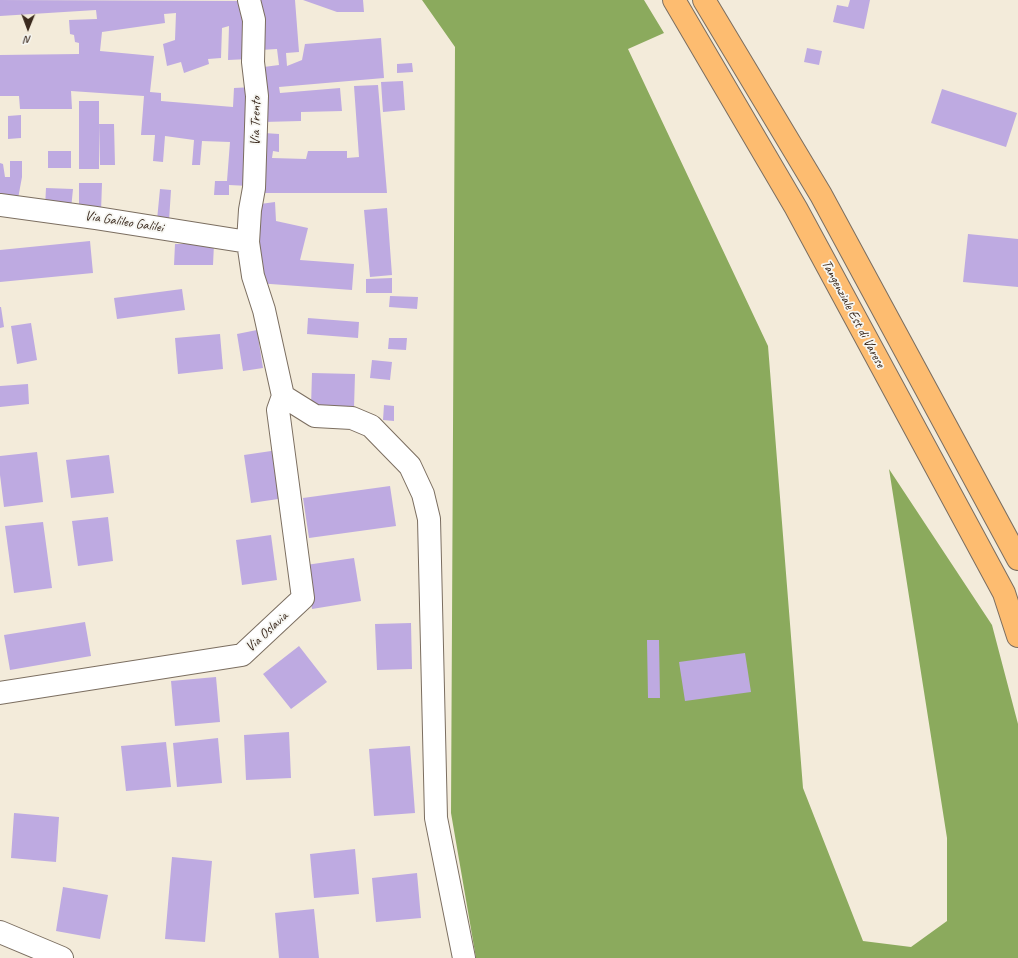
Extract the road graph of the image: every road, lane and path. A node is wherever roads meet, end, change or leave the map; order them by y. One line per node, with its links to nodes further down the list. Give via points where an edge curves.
1 (249, 0): 5 (street, Via Trento, via 254,20 253,62 257,96 254,188)
2 (674, 0): 8 (highway, Tangenziale Est di Varese, via 811,236 1004,593)
3 (704, 0): 7 (highway, Tangenziale Est di Varese, via 821,196)
4 (0, 205): 5 (street, Via Galileo Galilei)
5 (248, 242): 6 (street, Via Trento, via 253,276 264,310)
6 (283, 396): 9 (street, Via Oslavia, via 278,410 303,598 242,655); 12 (street, via 316,416 352,418 371,426 410,466 423,494 429,519 436,818)
7 (1018, 558)
8 (1018, 636)
9 (0, 693)
10 (0, 932): 11 (street)
11 (62, 958)
12 (464, 958)

